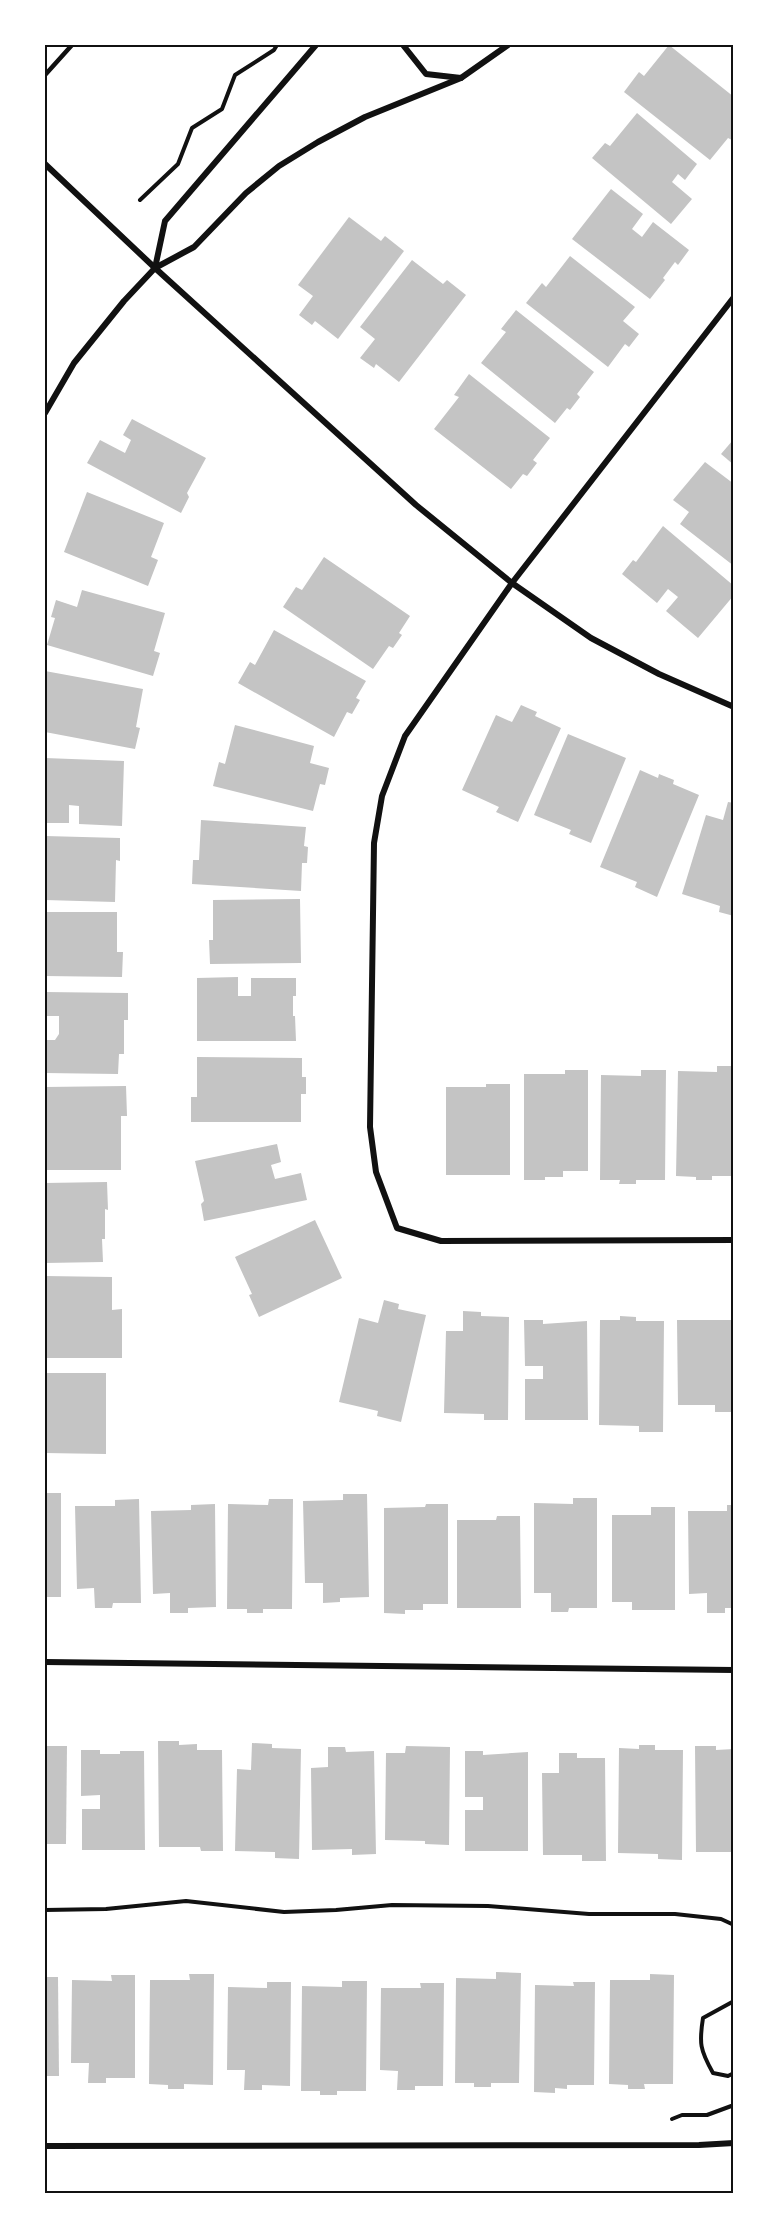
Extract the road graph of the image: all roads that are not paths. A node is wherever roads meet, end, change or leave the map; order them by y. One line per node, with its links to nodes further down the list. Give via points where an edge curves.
1 (72, 45): 5 (lane)
2 (316, 45): 8 (street, via 165,221)
3 (403, 45): 6 (street, via 426,74)
4 (508, 45): 6 (street)
5 (45, 75)
6 (461, 78): 8 (street, via 366,117 279,166 194,247)
7 (45, 164): 8 (street)
8 (154, 268): 10 (street, via 74,363); 11 (street, via 416,505)
9 (734, 297): 11 (street)
10 (45, 414)
11 (512, 583): 12 (street, via 591,638); 13 (street, via 405,736 382,796 374,843 370,1127 376,1172 397,1228 441,1241)
12 (734, 707)
13 (734, 1240)
14 (45, 1662): 15 (street)
15 (734, 1670)
16 (734, 2143): 17 (street)
17 (45, 2146)

